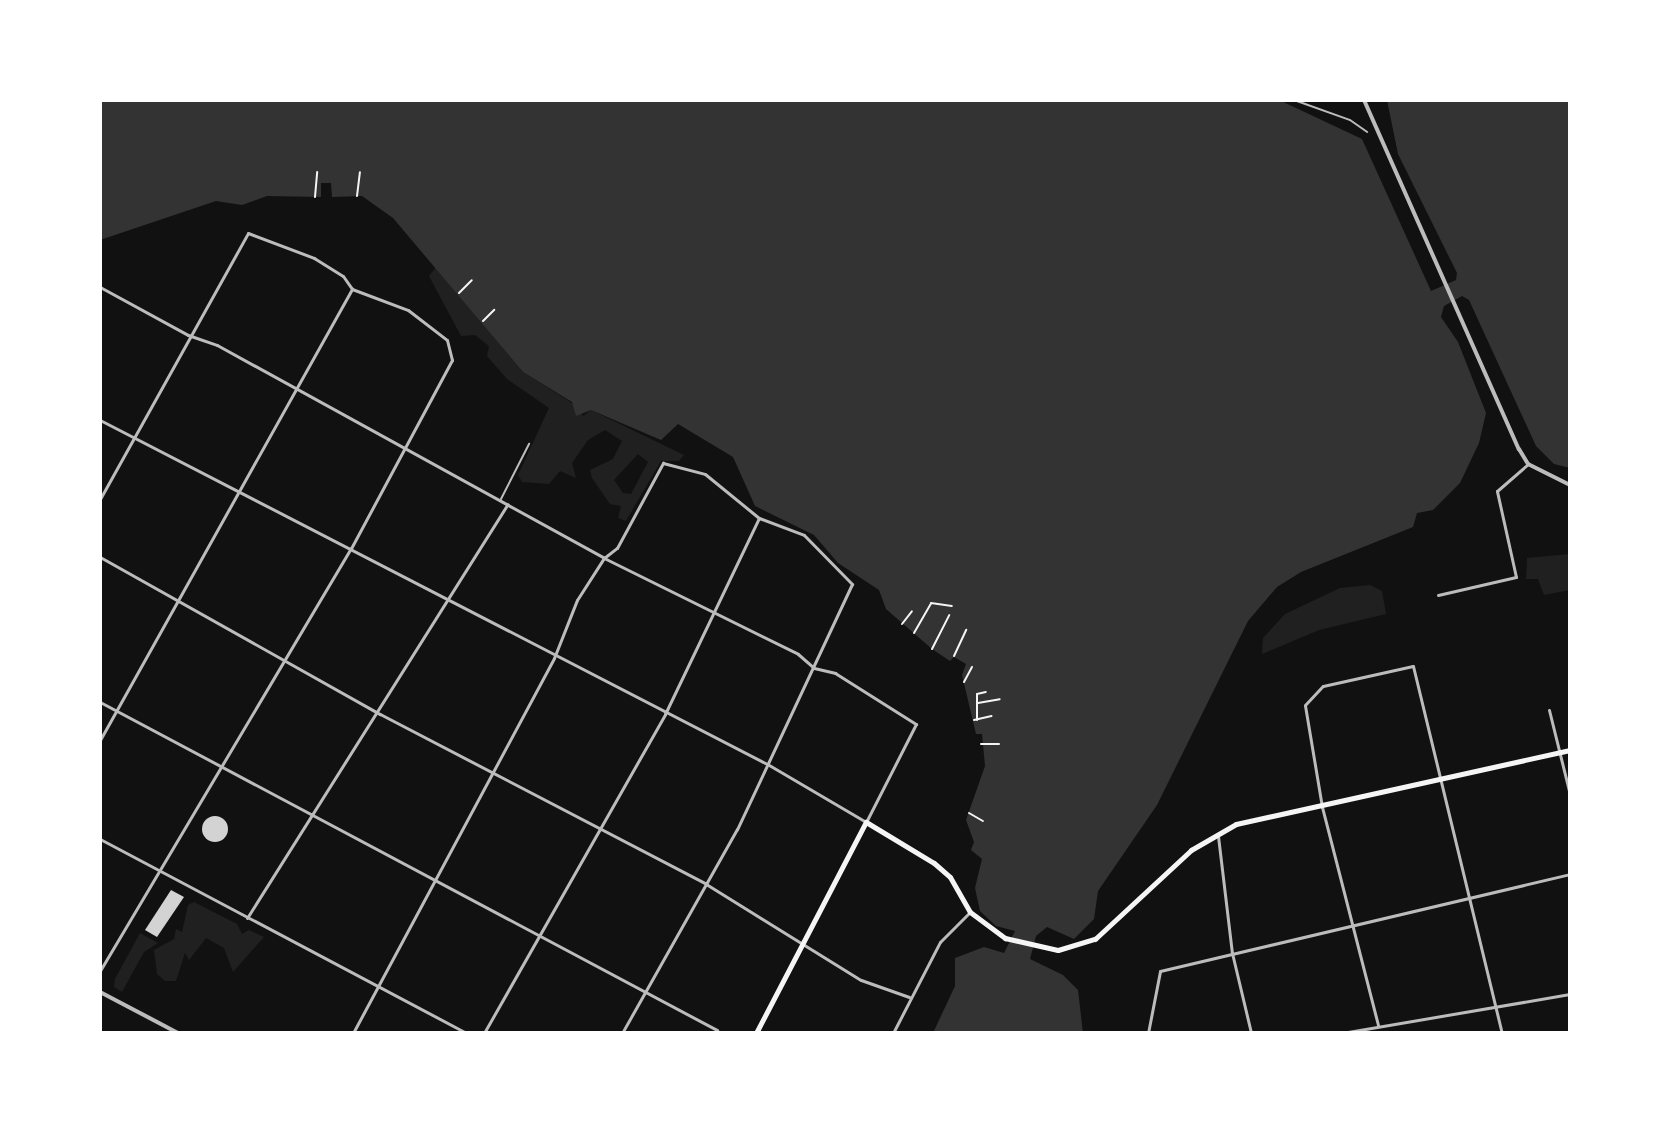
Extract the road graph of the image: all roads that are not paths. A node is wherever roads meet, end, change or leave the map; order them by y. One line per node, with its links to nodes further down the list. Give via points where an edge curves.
1 (1294, 100): 3 (street, via 1350,120)
2 (1365, 102): 12 (street)
3 (1367, 132)
4 (100, 287): 6 (street)
5 (352, 289): 6 (street, via 343,276 314,258 248,233); 7 (street); 11 (street, via 408,310 447,340 452,360)
6 (188, 335): 7 (street); 9 (street)
7 (299, 390): 11 (street); 14 (street)
8 (100, 420): 9 (street)
9 (134, 437): 14 (street); 15 (street)
10 (529, 444): 16 (street)
11 (404, 447): 16 (street); 19 (street)
12 (1528, 464): 13 (street); 22 (street, via 1497,491 1516,577)
13 (1570, 485)
14 (239, 494): 19 (street); 23 (street)
15 (100, 499)
16 (501, 499): 17 (street)
17 (508, 504): 21 (street); 24 (street)
18 (759, 518): 21 (street, via 705,474 663,463 617,548); 25 (street); 28 (street, via 804,535 852,584)
19 (351, 548): 24 (street); 27 (street)
20 (100, 557): 23 (street)
21 (604, 558): 25 (street); 26 (street, via 577,600)
22 (1438, 595)
23 (180, 600): 27 (street); 31 (street)
24 (451, 602): 26 (street); 32 (street)
25 (712, 610): 28 (street, via 798,654); 33 (street)
26 (554, 658): 33 (street); 39 (street)
27 (287, 661): 32 (street); 38 (street)
28 (814, 668): 37 (street); 44 (street, via 835,673 916,724)
29 (100, 702): 31 (street)
30 (1549, 710): 36 (street)
31 (117, 712): 34 (street); 38 (street)
32 (380, 714): 39 (street); 43 (street)
33 (665, 714): 37 (street); 45 (street)
34 (100, 740)
35 (1570, 750): 36 (main road)
36 (1560, 753): 40 (main road); 41 (street)
37 (767, 764): 44 (street); 51 (street)
38 (219, 766): 43 (street); 48 (street)
39 (494, 774): 45 (street); 50 (street)
40 (1442, 780): 42 (main road); 42 (street, via 1413,666 1323,686 1305,705); 52 (street)
41 (1570, 795)
42 (1322, 807): 46 (main road); 55 (street)
43 (315, 818): 50 (street); 54 (street)
44 (866, 822): 53 (main road, via 908,844 950,877); 57 (main road)
45 (602, 827): 51 (street); 56 (street)
46 (1218, 832): 53 (main road, via 1095,939 1069,948 1039,949 1005,938); 58 (street)
47 (100, 839): 48 (street)
48 (158, 870): 54 (street); 59 (street)
49 (1570, 874): 52 (street)
50 (434, 881): 56 (street); 60 (street)
51 (706, 884): 57 (street); 61 (street)
52 (1469, 899): 55 (street); 65 (street)
53 (970, 912): 64 (street, via 940,942)
54 (247, 918): 60 (street)
55 (1354, 925): 58 (street); 66 (street)
56 (539, 936): 61 (street); 71 (street)
57 (802, 942): 64 (street, via 861,980); 73 (main road)
58 (1232, 953): 75 (street, via 1160,971); 76 (street)
59 (100, 971)
60 (379, 983): 69 (street); 70 (street)
61 (645, 989): 67 (street); 72 (street)
62 (100, 992): 68 (street)
63 (1570, 994): 65 (street)
64 (909, 997): 74 (street)
65 (1496, 1008): 66 (street); 78 (street)
66 (1378, 1025): 77 (street)
67 (717, 1030)
68 (178, 1033)
69 (353, 1033)
70 (466, 1033)
71 (484, 1033)
72 (622, 1033)
73 (756, 1033)
74 (893, 1033)
75 (1148, 1033)
76 (1251, 1033)
77 (1342, 1033)
78 (1502, 1033)

